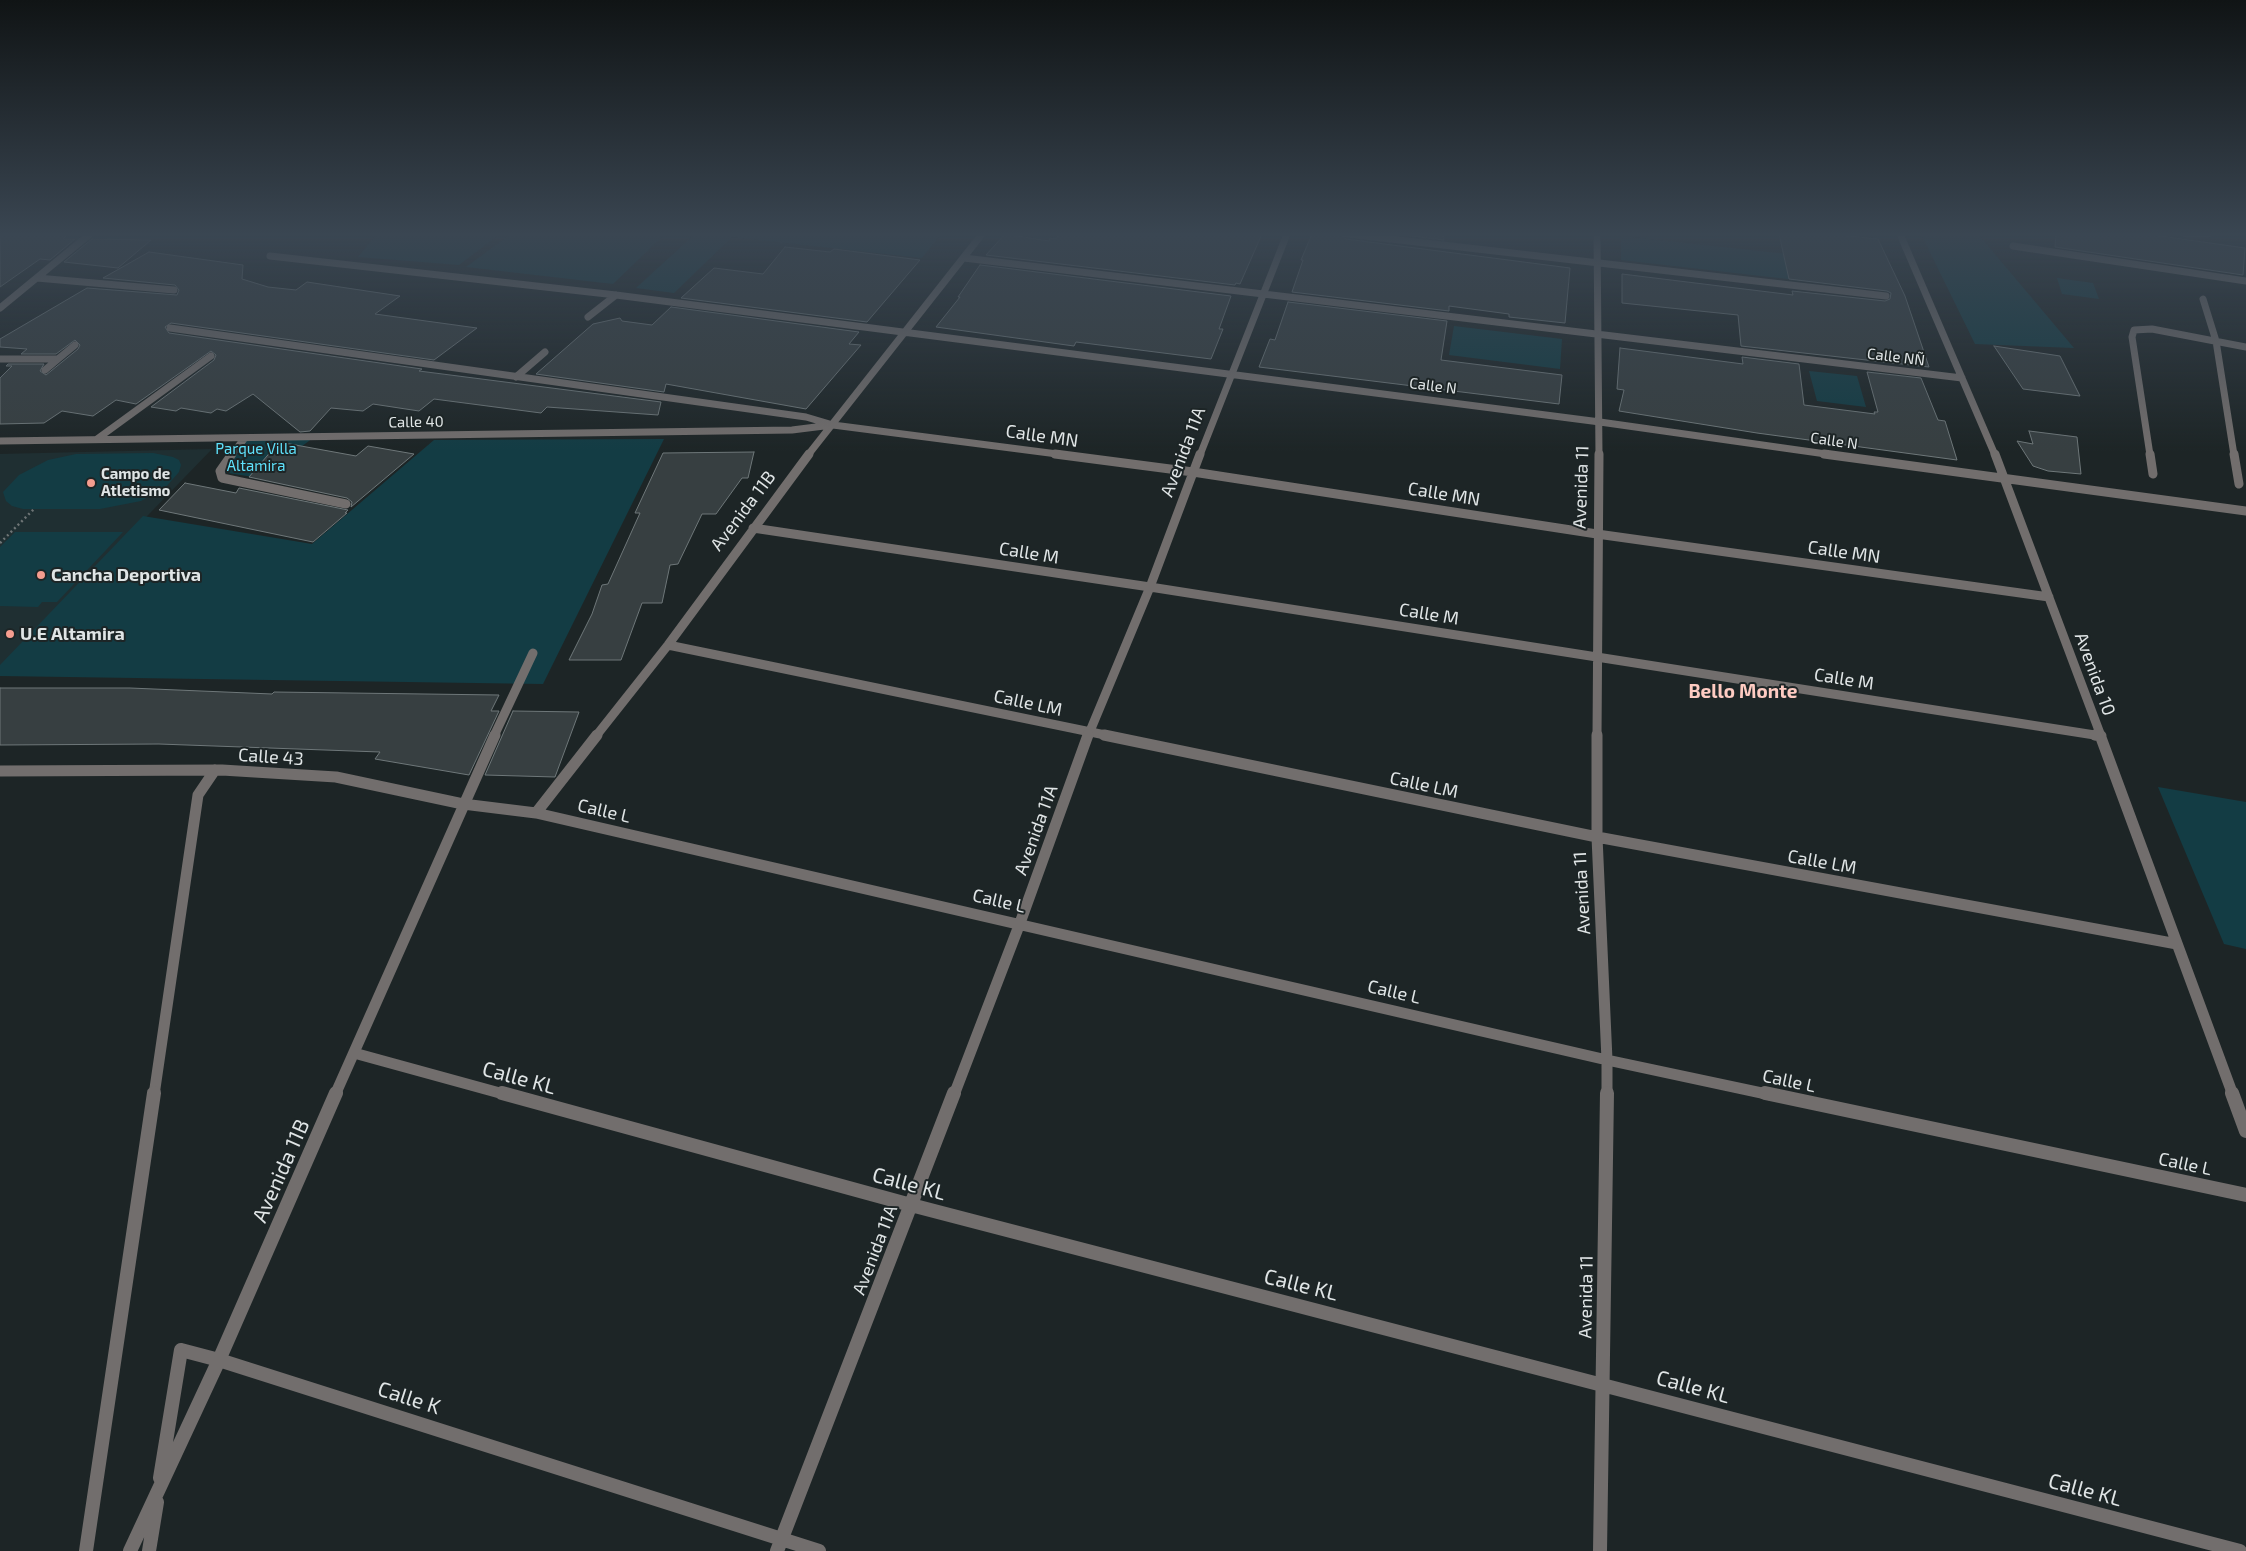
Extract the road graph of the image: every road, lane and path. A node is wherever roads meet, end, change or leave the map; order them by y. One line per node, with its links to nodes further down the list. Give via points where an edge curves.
1 (602, 306): 9 (street)
2 (702, 306): 11 (street, Calle N)
3 (925, 306): 11 (street, Avenida 11B)
4 (1259, 306): 21 (street, Avenida 11A)
5 (1367, 306): 12 (street, Calle NÑ)
6 (1597, 306): 12 (street, Avenida 11)
7 (1931, 306): 23 (street, Avenida 10)
8 (2205, 306): 13 (street)
9 (588, 317)
10 (170, 328): 22 (street)
11 (904, 333): 21 (street, Calle N); 25 (street, Avenida 11B)
12 (1597, 334): 23 (street, Calle NÑ); 24 (street, Avenida 11)
13 (2216, 341): 15 (street); 30 (street, via 2152,329 2134,330 2132,336); 32 (street)
14 (75, 345): 19 (street)
15 (2246, 347)
16 (545, 352): 22 (street)
17 (211, 356): 27 (street)
18 (0, 359): 19 (street)
19 (58, 359): 20 (street)
20 (45, 370)
21 (1233, 375): 24 (street, Calle N); 29 (street, Avenida 11A)
22 (516, 378): 25 (street, via 806,417)
23 (1962, 378): 31 (street, Avenida 10)
24 (1600, 422): 31 (street, Calle N); 37 (street, Avenida 11)
25 (833, 425): 26 (street, Calle 40, via 792,430); 29 (street, Calle MN); 36 (street, Avenida 11B)
26 (244, 438): 27 (street, Calle 40); 33 (street, via 220,471 222,478)
27 (97, 439): 28 (street, Calle 40)
28 (0, 441)
29 (1193, 472): 37 (street, Calle MN); 39 (street, Avenida 11A)
30 (2153, 474)
31 (2006, 480): 35 (street, Calle N); 40 (street, Avenida 10)
32 (2239, 484)
33 (346, 504)
34 (34, 509): 38 (path)
35 (2246, 510)
36 (753, 528): 39 (street, Calle M); 41 (street, Avenida 11B)
37 (1597, 534): 40 (street, Calle MN); 43 (street, Avenida 11)
38 (0, 543)
39 (1150, 587): 43 (street, Calle M); 44 (street, Avenida 11A)
40 (2049, 597): 45 (street, Avenida 10)
41 (668, 645): 44 (street, Calle LM); 49 (street, Avenida 11B)
42 (534, 653): 48 (street, Avenida 11B)
43 (1597, 657): 45 (street, Calle M); 50 (street, Avenida 11)
44 (1089, 733): 50 (street, Calle LM); 51 (street, Avenida 11A)
45 (2101, 736): 52 (street, Avenida 10)
46 (215, 770): 47 (street, Calle 43); 48 (street, Calle 43, via 336,778); 61 (street, via 198,795)
47 (0, 771)
48 (463, 804): 49 (street, Calle 43); 53 (street, Avenida 11B)
49 (536, 813): 51 (street, Calle L)
50 (1597, 837): 52 (street, Calle LM); 54 (street, Avenida 11)
51 (1020, 923): 54 (street, Calle L); 57 (street, Avenida 11A)
52 (2177, 944): 55 (street, Avenida 10)
53 (354, 1053): 57 (street, Calle KL); 58 (street, Avenida 11B)
54 (1607, 1060): 56 (street, Calle L); 59 (street, Avenida 11)
55 (2246, 1131)
56 (2246, 1195)
57 (911, 1205): 59 (street, Calle KL); 60 (street, Avenida 11A)
58 (220, 1360): 60 (street, Calle K); 62 (street, Avenida 11B); 63 (street, Calle K, via 181,1350)
59 (1602, 1384): 65 (street, Avenida 11); 66 (street, Calle KL)
60 (779, 1545): 64 (street, Calle K)
61 (86, 1551)
62 (130, 1551)
63 (149, 1551)
64 (819, 1551)
65 (1600, 1551)
66 (2240, 1551)

